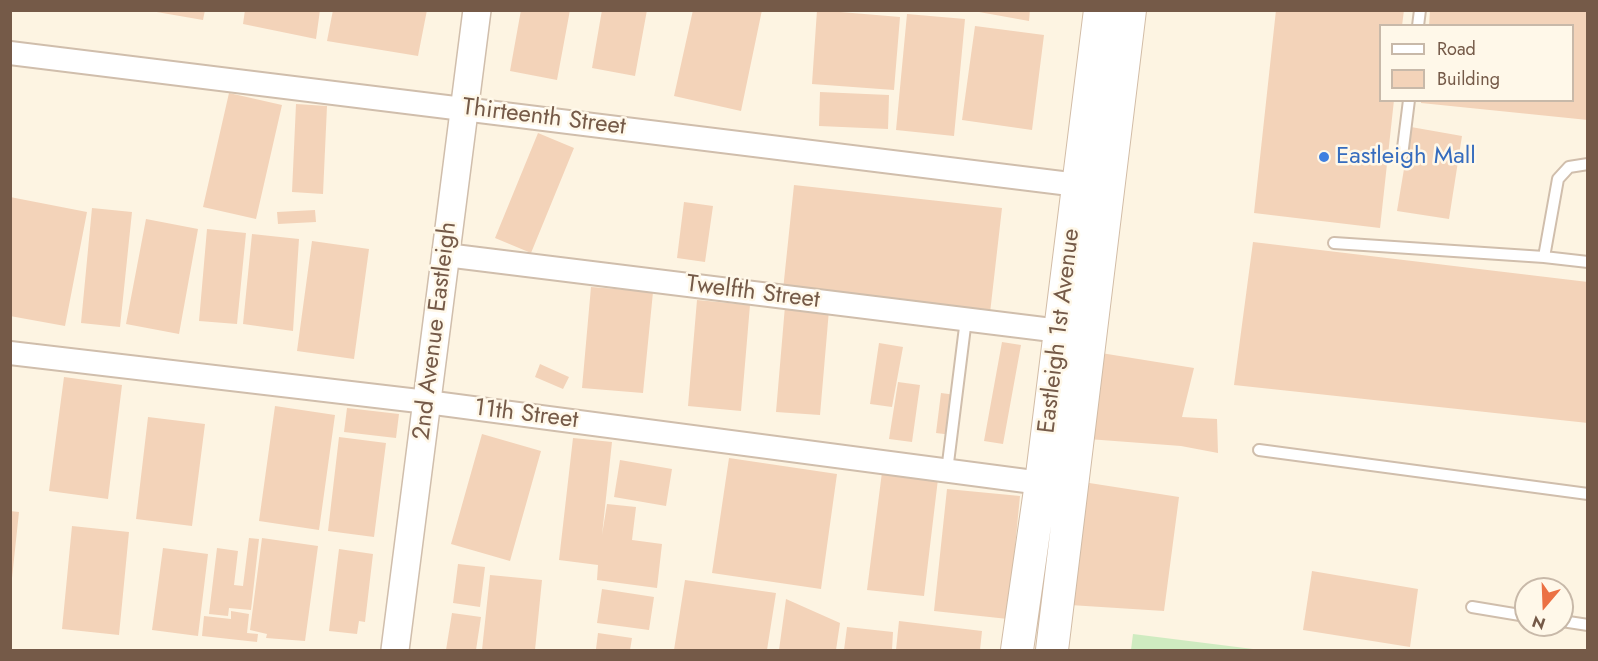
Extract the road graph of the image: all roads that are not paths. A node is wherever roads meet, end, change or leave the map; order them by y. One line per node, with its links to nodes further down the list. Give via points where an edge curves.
1 (477, 10): 6 (street, 2nd Avenue Eastleigh)
2 (1100, 10): 9 (main road, Eastleigh 1st Avenue)
3 (1130, 10): 26 (main road, Eastleigh 1st Avenue)
4 (10, 53): 6 (street, Thirteenth Street)
5 (1409, 102): 7 (lane)
6 (465, 108): 9 (street, Thirteenth Street); 11 (street, 2nd Avenue Eastleigh)
7 (1402, 156)
8 (1587, 164): 12 (lane, via 1569,167 1558,179)
9 (1078, 185): 15 (main road, Eastleigh 1st Avenue)
10 (1334, 243): 12 (lane)
11 (446, 255): 14 (street, Twelfth Street); 17 (street, 2nd Avenue Eastleigh)
12 (1544, 257): 13 (lane)
13 (1587, 262)
14 (966, 319): 15 (street, Twelfth Street); 19 (lane)
15 (1060, 331): 20 (main road, Eastleigh 1st Avenue)
16 (10, 353): 17 (street, 11th Street)
17 (427, 402): 19 (street, 11th Street); 24 (street, 2nd Avenue Eastleigh)
18 (1259, 450): 21 (lane)
19 (947, 471): 20 (street, 11th Street)
20 (1041, 483): 25 (main road, Eastleigh 1st Avenue)
21 (1587, 494)
22 (1472, 607): 23 (lane)
23 (1514, 614)
24 (395, 651)
25 (1017, 651)
26 (1052, 651)

